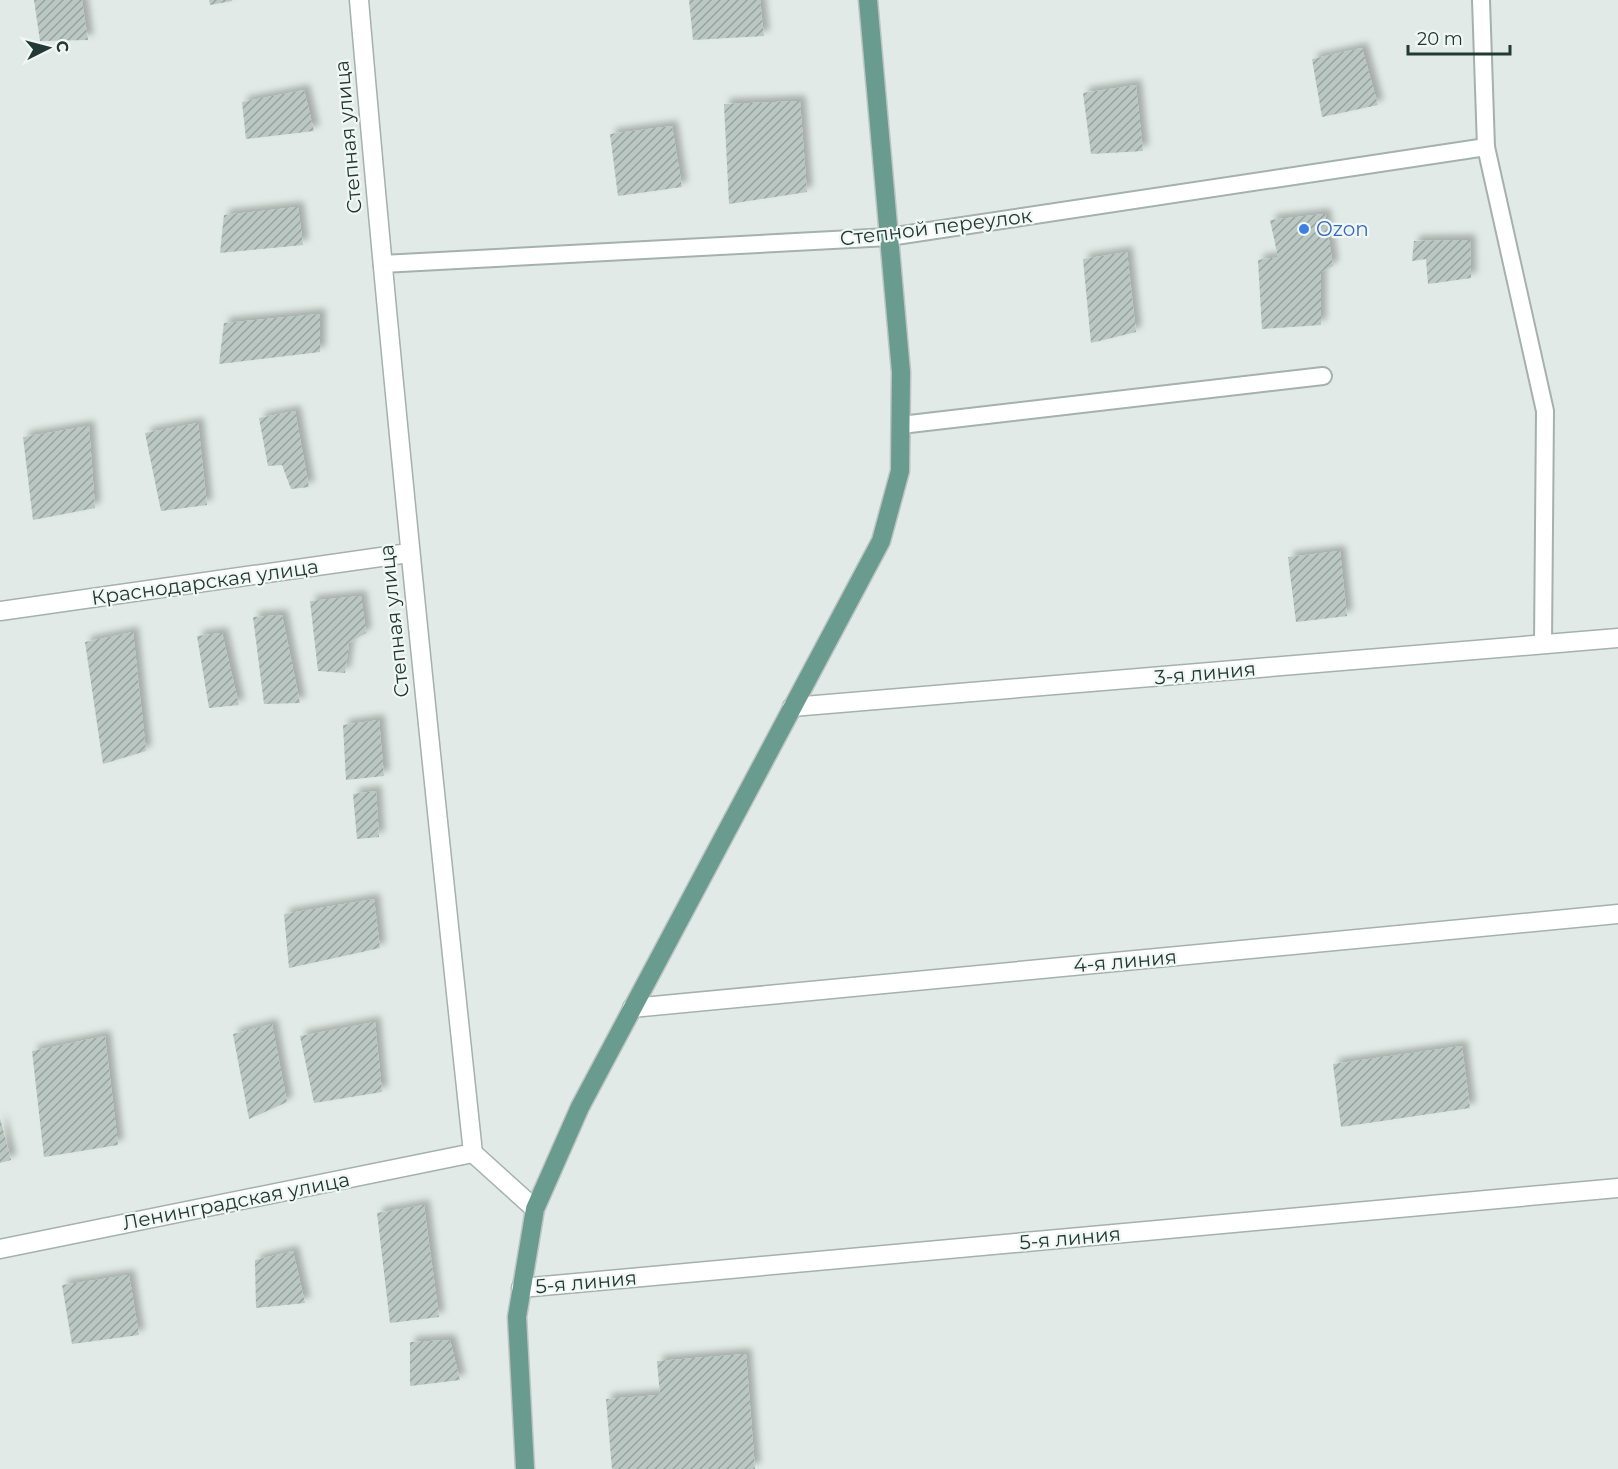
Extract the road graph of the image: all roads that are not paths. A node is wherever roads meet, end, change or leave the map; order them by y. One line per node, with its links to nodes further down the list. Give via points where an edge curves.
1 (359, 0): 6 (street, Степная улица)
2 (868, 0): 5 (main road)
3 (1481, 0): 4 (lane)
4 (1486, 147): 5 (lane, Степной переулок); 12 (lane, via 1545,411)
5 (889, 237): 6 (lane, Степной переулок); 8 (main road, via 901,372)
6 (382, 264): 9 (street, Степная улица)
7 (1323, 376): 8 (lane)
8 (901, 425): 13 (main road, via 900,471 881,541)
9 (409, 553): 10 (street, Краснодарская улица); 16 (street, Степная улица)
10 (0, 611)
11 (1618, 638): 12 (street, 3-я линия)
12 (1543, 644): 13 (street, 3-я линия)
13 (792, 707): 15 (main road)
14 (1618, 914): 15 (street, 4-я линия)
15 (632, 1008): 18 (main road, via 580,1107)
16 (473, 1153): 18 (street); 19 (street, Ленинградская улица)
17 (1618, 1188): 20 (street, 5-я линия)
18 (535, 1209): 20 (main road)
19 (0, 1249)
20 (521, 1288): 21 (main road, via 516,1317)
21 (525, 1469)

